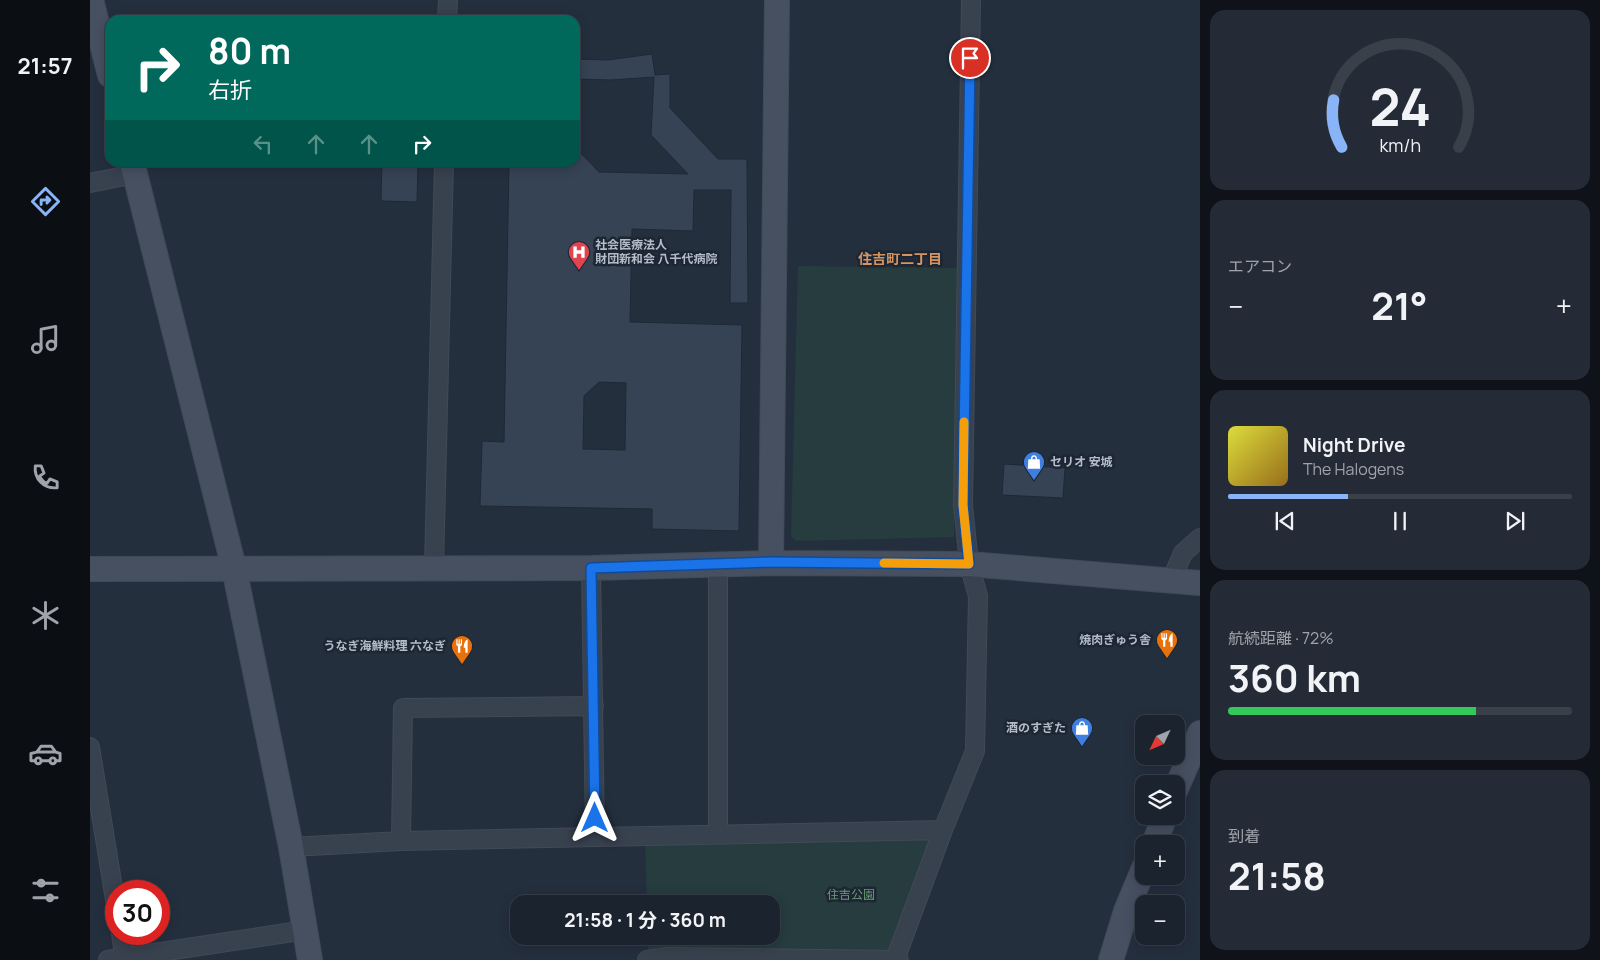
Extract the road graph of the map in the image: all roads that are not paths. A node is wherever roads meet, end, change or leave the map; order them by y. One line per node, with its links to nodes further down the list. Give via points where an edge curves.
1 (91, 0): 6 (street)
2 (448, 0): 5 (street)
3 (777, 0): 11 (street)
4 (971, 0): 12 (street, via 963,505)
5 (447, 15)
6 (105, 55)
7 (444, 167): 14 (street)
8 (134, 168): 9 (street); 15 (street)
9 (90, 183)
10 (1200, 538): 18 (street, via 1183,554)
11 (771, 562): 12 (street); 13 (street)
12 (969, 564): 18 (street); 24 (street, via 978,596 975,751)
13 (718, 566): 16 (street); 25 (street)
14 (434, 567): 15 (street); 16 (street)
15 (234, 568): 17 (street); 28 (street)
16 (591, 568): 20 (street)
17 (90, 569)
18 (1170, 581): 19 (street)
19 (1200, 583)
20 (594, 706): 26 (street); 27 (street, via 403,708)
21 (1200, 733): 23 (street)
22 (90, 747): 29 (street)
23 (1182, 775)
24 (943, 830): 25 (street); 36 (street)
25 (718, 833): 26 (street)
26 (595, 836): 27 (street)
27 (401, 841): 28 (street)
28 (291, 846): 31 (street)
29 (112, 880)
30 (1137, 885): 37 (street)
31 (306, 930): 33 (street); 34 (street)
32 (120, 945): 33 (street)
33 (119, 959)
34 (310, 960)
35 (647, 960): 36 (street, via 668,957)
36 (896, 960)
37 (1111, 960)

